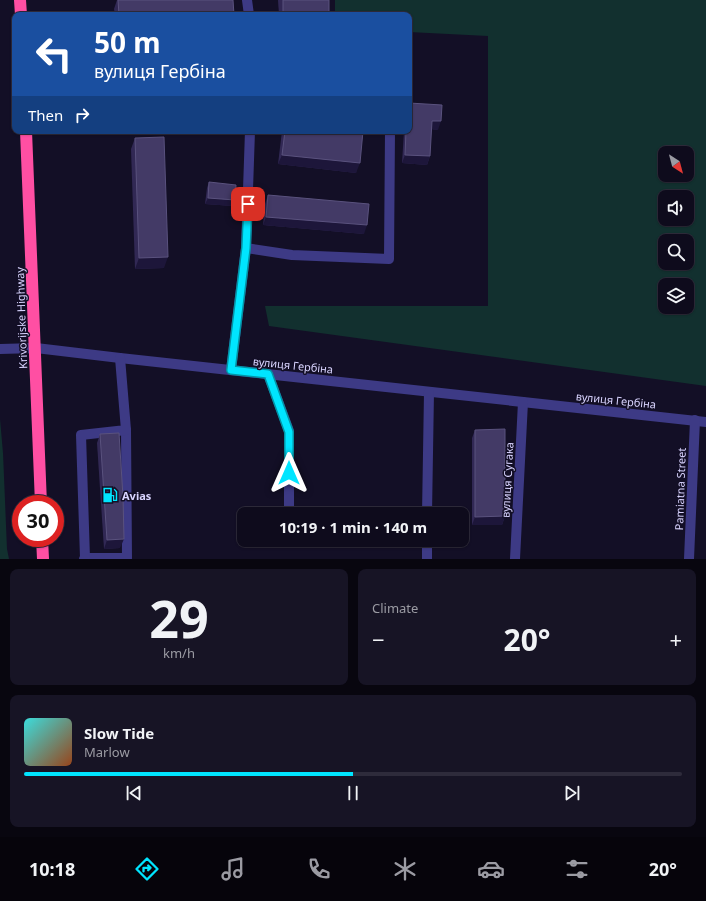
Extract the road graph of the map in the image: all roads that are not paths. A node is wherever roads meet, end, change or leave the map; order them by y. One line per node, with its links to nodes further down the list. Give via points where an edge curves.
1 (20, 0): 4 (highway)
2 (24, 0): 5 (highway)
3 (247, 0): 6 (street)
4 (22, 12)
5 (23, 12)
6 (248, 12)
7 (26, 134): 11 (highway, Krivorijske Highway)
8 (250, 134): 10 (street)
9 (390, 134): 10 (street, via 389,259 292,255)
10 (246, 248): 14 (street)
11 (36, 348): 12 (street, вулиця Гербіна); 13 (street, вулиця Гербіна); 21 (highway, Krivorijske Highway)
12 (0, 349)
13 (120, 358): 14 (street, вулиця Гербіна); 20 (street)
14 (231, 370): 15 (street, вулиця Гербіна)
15 (268, 374): 16 (street, вулиця Гербіна); 22 (street, via 289,432)
16 (429, 392): 17 (street, вулиця Гербіна); 23 (street)
17 (522, 402): 18 (street, вулиця Гербіна); 29 (street, вулиця Сугака)
18 (695, 420): 19 (street, вулиця Гербіна); 30 (street, Pamiatna Street)
19 (706, 422)
20 (126, 430): 27 (street, via 81,435); 27 (street, via 127,558)
21 (41, 495)
22 (289, 507)
23 (427, 507)
24 (42, 547): 26 (highway)
25 (427, 547): 28 (street)
26 (43, 559)
27 (85, 559)
28 (427, 559)
29 (515, 559)
30 (689, 559)

